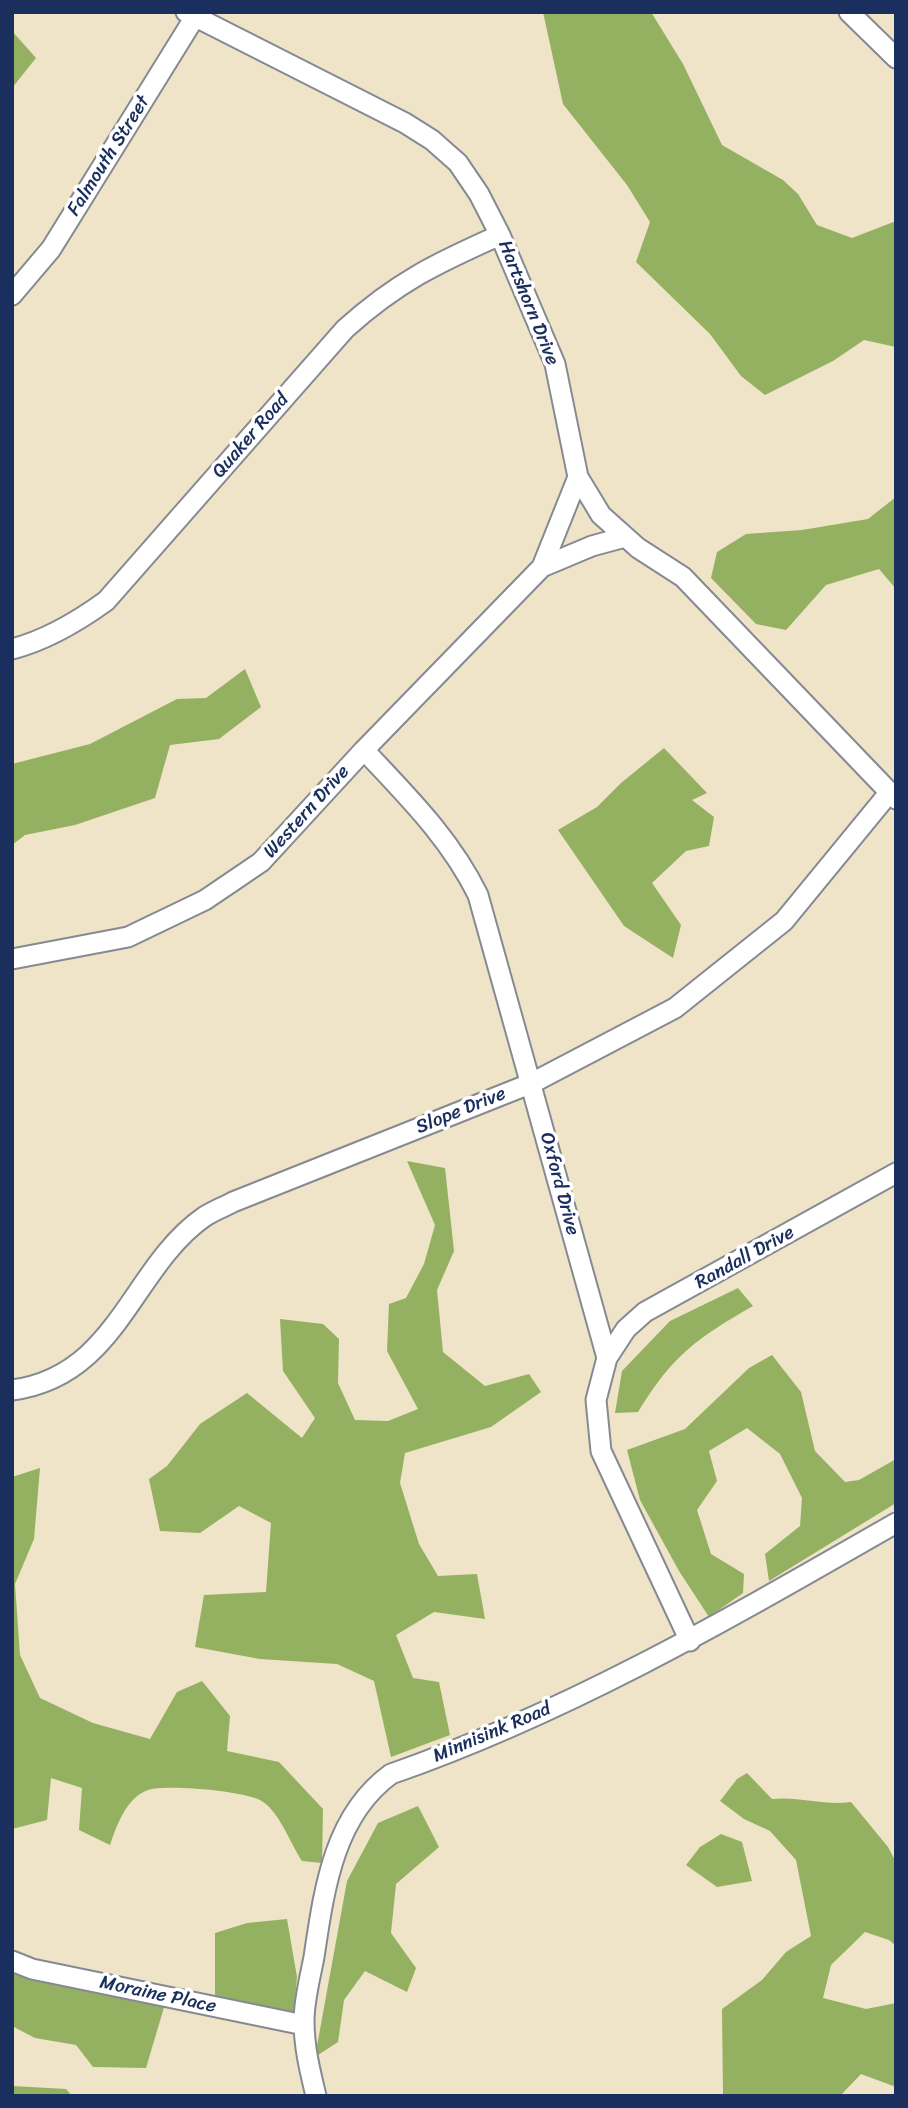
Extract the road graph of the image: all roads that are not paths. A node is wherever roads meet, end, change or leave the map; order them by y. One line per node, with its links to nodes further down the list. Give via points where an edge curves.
1 (849, 12): 3 (street)
2 (193, 14): 4 (street, Hartshorn Drive, via 432,139 458,163); 5 (street, Falmouth Street, via 51,249)
3 (896, 58)
4 (500, 235): 6 (street, Hartshorn Drive, via 555,364); 9 (street, Quaker Road, via 428,267 379,299 345,329 106,601 45,639)
5 (12, 295)
6 (578, 477): 7 (street, Hartshorn Drive, via 601,515); 8 (street, Western Drive)
7 (625, 537): 8 (street, Western Drive); 11 (street, Hartshorn Drive, via 683,578)
8 (542, 566): 10 (street, Western Drive)
9 (12, 649)
10 (364, 750): 12 (street, Western Drive, via 261,862 205,900 128,937); 13 (street, Oxford Drive, via 461,861 489,929)
11 (892, 796): 13 (street, Slope Drive, via 784,921 729,968 675,1008)
12 (12, 959)
13 (532, 1083): 15 (street, Oxford Drive); 16 (street, Slope Drive, via 233,1202 204,1218 165,1257 135,1301 81,1361 58,1377)
14 (896, 1173): 15 (street, Randall Drive, via 645,1312 626,1329)
15 (607, 1358): 18 (street, Oxford Drive, via 596,1400 601,1451)
16 (12, 1390)
17 (896, 1523): 18 (street, Minnisink Road)
18 (690, 1641): 20 (street, Minnisink Road, via 533,1717 391,1774 374,1786 356,1807 335,1852)
19 (12, 1961): 20 (street, Moraine Place, via 32,1969)
20 (304, 2025): 21 (street, Minnisink Road)
21 (316, 2096)

